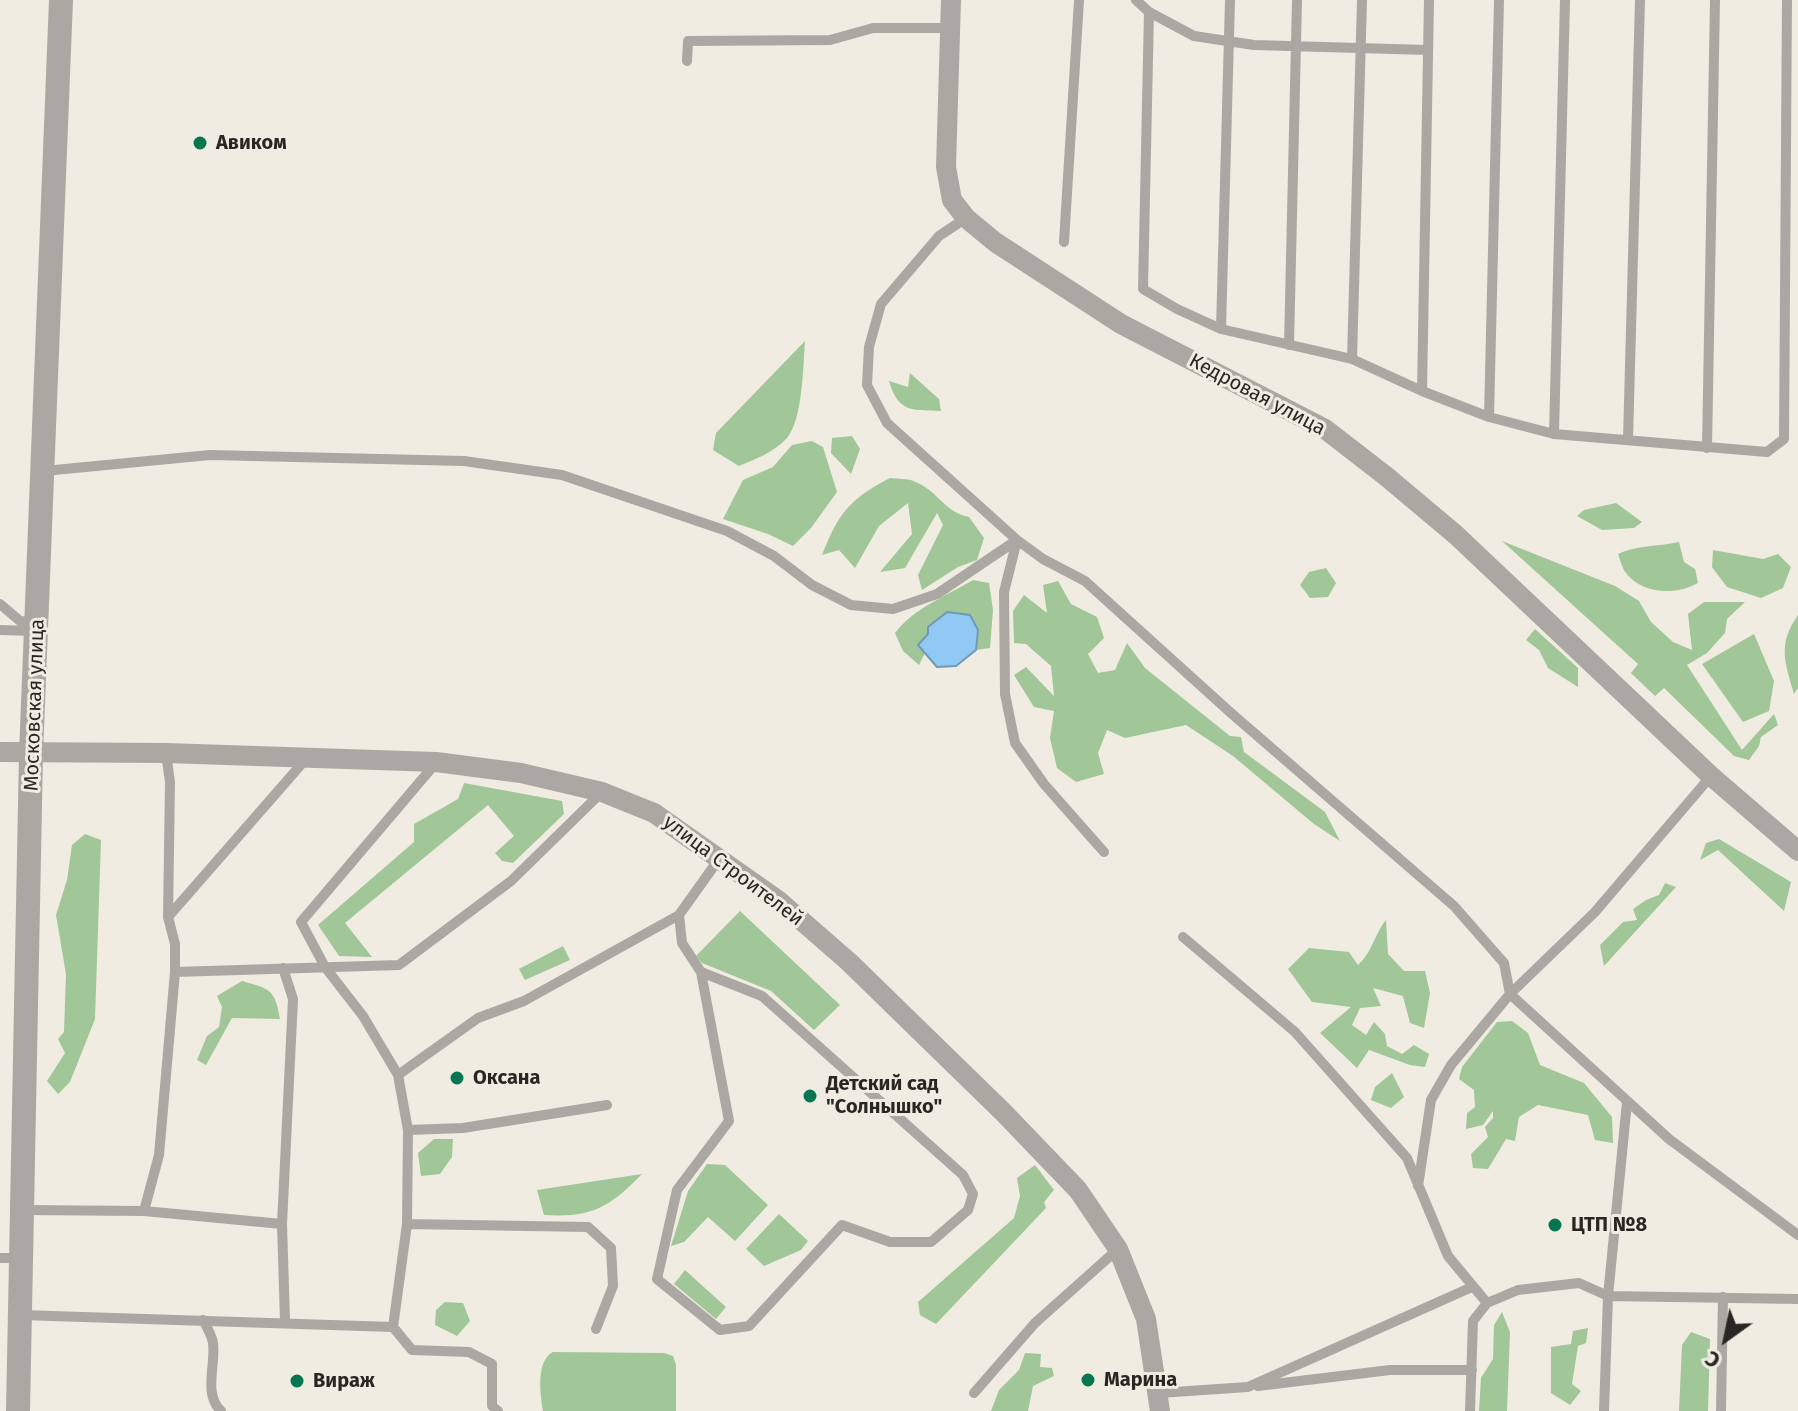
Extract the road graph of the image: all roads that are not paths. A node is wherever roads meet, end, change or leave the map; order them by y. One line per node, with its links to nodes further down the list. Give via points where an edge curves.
1 (61, 0): 31 (street, Московская улица)
2 (951, 0): 15 (street, Кедровая улица)
3 (1079, 0): 22 (lane)
4 (1136, 0): 14 (lane)
5 (1230, 0): 16 (lane)
6 (1297, 0): 17 (lane)
7 (1362, 0): 18 (lane)
8 (1429, 0): 19 (lane)
9 (1499, 0): 27 (lane)
10 (1565, 0): 28 (lane)
11 (1640, 0): 29 (lane)
12 (1715, 0): 30 (lane)
13 (1787, 0): 30 (lane, via 1784,439 1767,452)
14 (1149, 12): 16 (lane, via 1194,36); 23 (lane, via 1143,289)
15 (950, 28): 20 (lane, via 873,28 830,40 688,41); 21 (street, Кедровая улица, via 946,167 952,200)
16 (1229, 42): 17 (lane); 23 (lane)
17 (1296, 46): 18 (lane); 24 (lane)
18 (1361, 48): 19 (lane); 25 (lane)
19 (1428, 50): 26 (lane)
20 (687, 61)
21 (966, 218): 32 (lane, via 939,236 881,304 869,347 867,385 887,423); 41 (street, Кедровая улица, via 1121,324 1325,429 1456,535)
22 (1064, 242)
23 (1221, 329): 24 (lane)
24 (1289, 345): 25 (lane)
25 (1352, 359): 26 (lane)
26 (1422, 391): 27 (lane)
27 (1489, 417): 28 (lane)
28 (1554, 434): 29 (lane)
29 (1628, 439): 30 (lane)
30 (1707, 448)
31 (44, 471): 32 (lane, via 210,455 464,461 562,475 727,531 851,605 893,609 937,594); 34 (street, Московская улица)
32 (1017, 540): 44 (lane, via 1004,592 1005,694 1015,743); 53 (lane, via 1085,581 1454,906 1504,963)
33 (0, 604): 34 (lane, via 20,621)
34 (38, 627): 35 (lane); 38 (street, Московская улица)
35 (0, 630)
36 (0, 752): 38 (street, улица Строителей)
37 (166, 753): 38 (street, улица Строителей); 39 (street, улица Строителей); 47 (lane)
38 (31, 754): 59 (street, Московская улица)
39 (306, 759): 40 (street, улица Строителей); 47 (lane)
40 (436, 762): 42 (street, улица Строителей, via 521,773); 49 (lane, via 301,922)
41 (1711, 776): 43 (street, Кедровая улица); 53 (lane, via 1595,912)
42 (602, 792): 45 (street, улица Строителей, via 654,813); 49 (lane, via 511,881 399,965)
43 (1798, 851)
44 (1104, 852)
45 (719, 859): 46 (lane); 64 (street, улица Строителей, via 779,901 849,962 993,1101 1078,1190)
46 (679, 915): 52 (lane, via 682,943); 54 (lane, via 524,1001 478,1018)
47 (168, 917): 51 (lane)
48 (1183, 937): 58 (lane, via 1295,1032 1407,1158)
49 (325, 967): 50 (lane); 54 (lane, via 363,1016)
50 (283, 968): 51 (lane); 61 (lane, via 293,999)
51 (175, 972): 60 (lane, via 159,1155)
52 (701, 972): 52 (lane, via 762,996 963,1175 973,1194 968,1210 931,1242 890,1242 842,1225 749,1326 720,1330 657,1279 677,1190 729,1121)
53 (1510, 994): 55 (lane); 58 (lane, via 1451,1065 1431,1100)
54 (398, 1075): 57 (lane)
55 (1627, 1102): 63 (lane); 67 (lane)
56 (607, 1105): 57 (lane, via 463,1128)
57 (408, 1130): 62 (lane)
58 (1418, 1186): 66 (lane, via 1448,1256)
59 (22, 1210): 60 (lane); 65 (street, Московская улица)
60 (144, 1211): 61 (lane)
61 (282, 1224): 73 (lane)
62 (407, 1224): 74 (lane); 75 (lane, via 588,1227 611,1248 613,1286)
63 (1798, 1235)
64 (1118, 1249): 78 (lane, via 1035,1323); 79 (street, улица Строителей, via 1146,1319)
65 (11, 1258): 71 (street, Московская улица)
66 (1472, 1287): 70 (lane); 77 (lane)
67 (1608, 1296): 68 (lane); 70 (lane, via 1579,1283 1518,1290); 84 (lane)
68 (1723, 1297): 69 (lane); 85 (lane)
69 (1798, 1299)
70 (1487, 1303): 76 (lane, via 1473,1321)
71 (21, 1315): 72 (lane); 81 (street, Московская улица)
72 (203, 1320): 73 (lane); 80 (lane, via 213,1342)
73 (285, 1321): 74 (lane)
74 (393, 1327): 82 (lane, via 412,1350 469,1352 492,1364 492,1406)
75 (596, 1329)
76 (1472, 1370): 77 (lane, via 1390,1370); 83 (lane)
77 (1248, 1387): 79 (lane)
78 (974, 1393)
79 (1160, 1402)
80 (214, 1409)
81 (18, 1411)
82 (498, 1411)
83 (1470, 1411)
84 (1604, 1411)
85 (1721, 1411)

